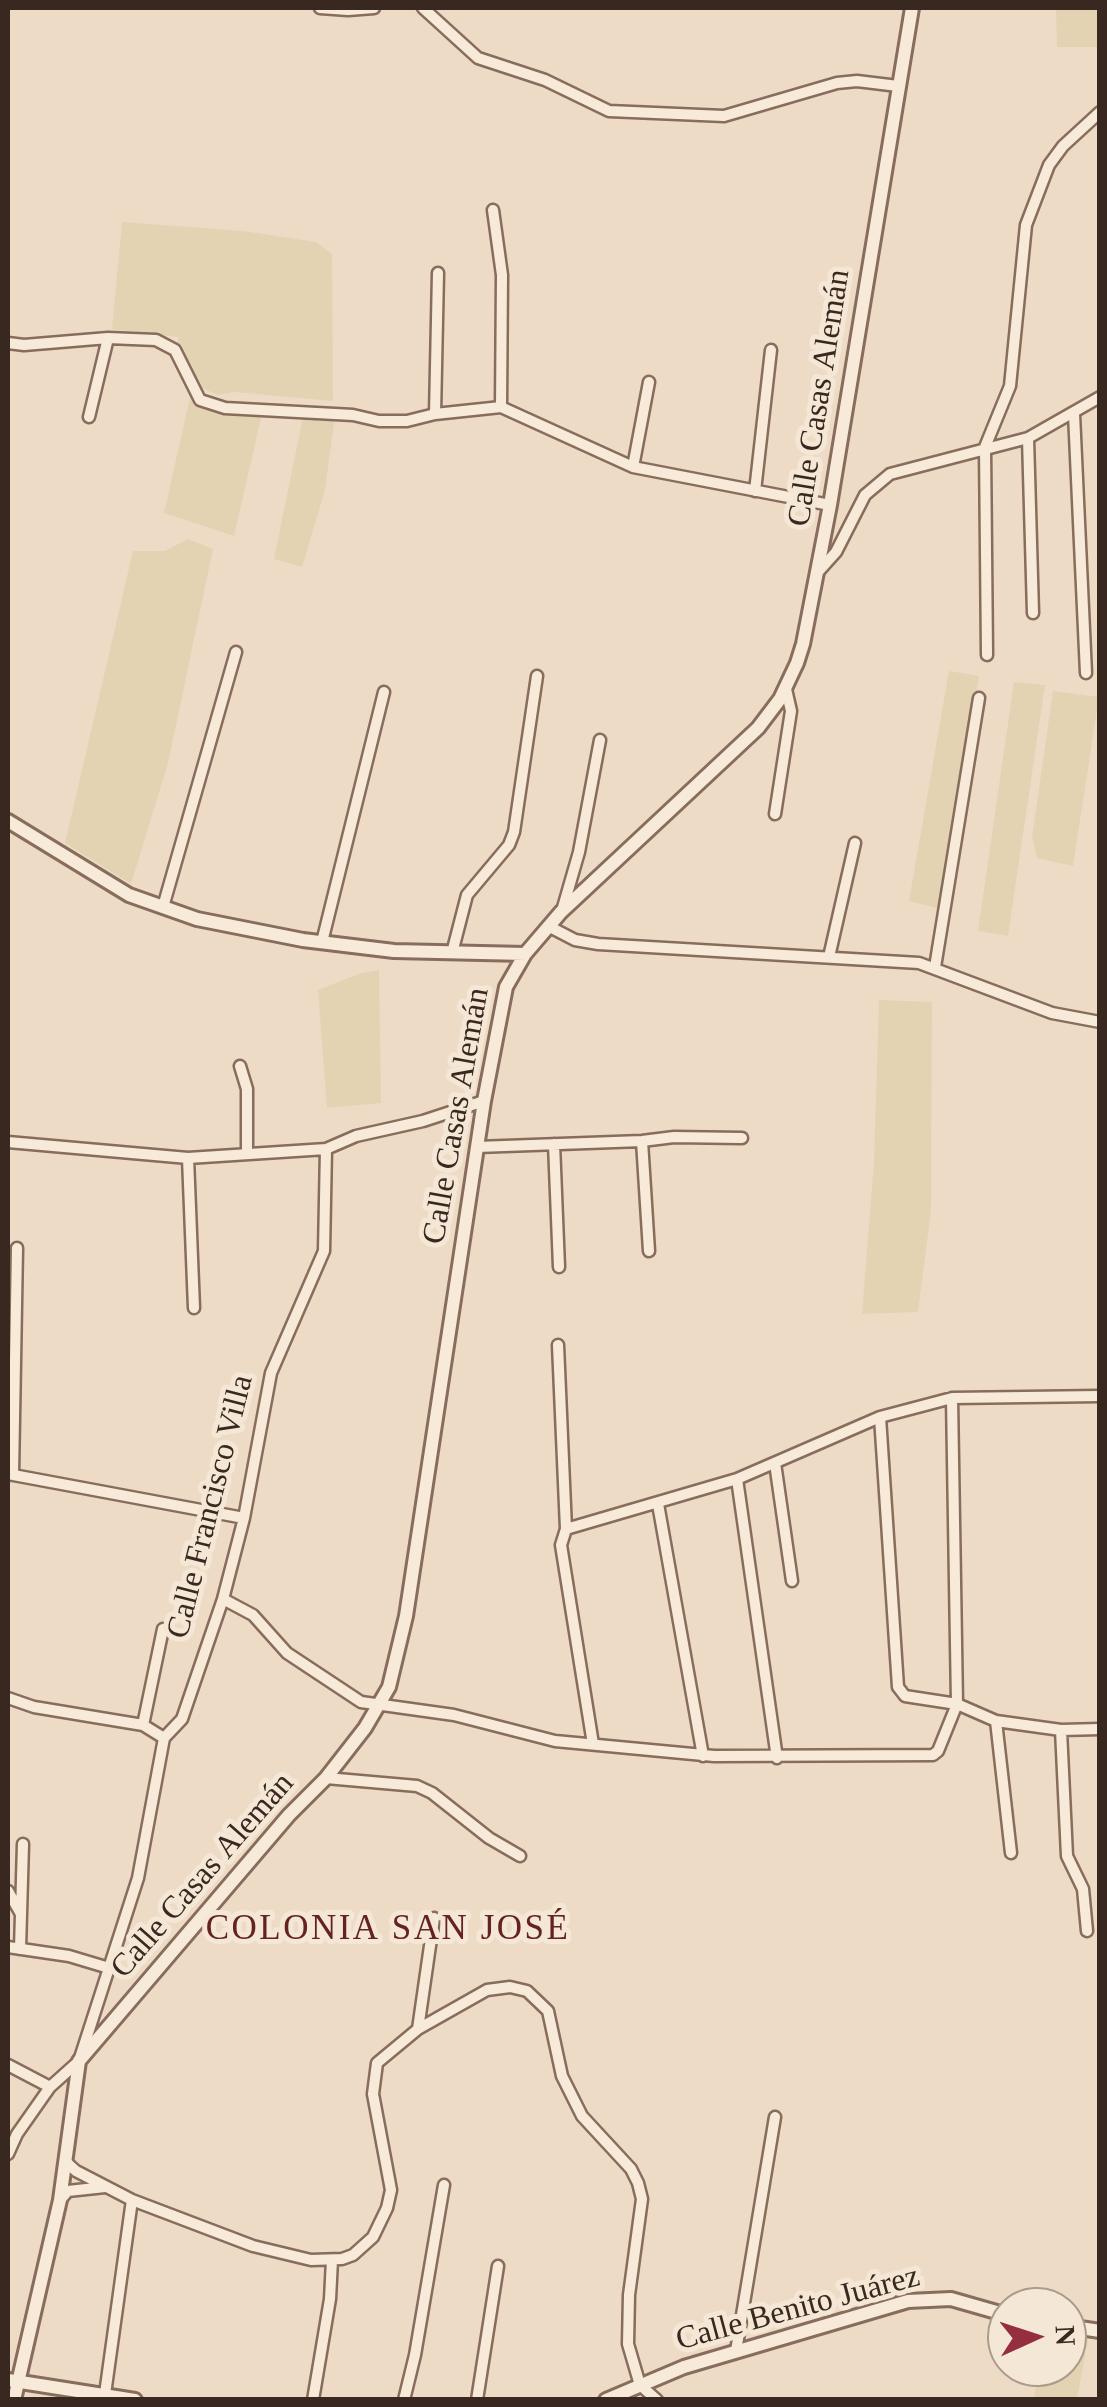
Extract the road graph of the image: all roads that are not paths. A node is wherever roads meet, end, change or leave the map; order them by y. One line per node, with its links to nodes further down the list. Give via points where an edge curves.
1 (320, 8): 2 (street)
2 (374, 8)
3 (428, 8): 5 (street, via 478,58 609,110 724,116 837,83)
4 (912, 8): 5 (street, Calle Casas Alemán)
5 (898, 86): 22 (street, Calle Casas Alemán)
6 (1100, 112): 19 (street, via 1064,146 1038,188 1026,224 1010,386)
7 (492, 210): 14 (street, via 502,275)
8 (438, 273): 15 (street)
9 (108, 338): 10 (street); 15 (street, via 156,340 175,350 200,400 225,408 378,421); 17 (street)
10 (8, 343)
11 (771, 350): 21 (street)
12 (649, 382): 20 (street)
13 (1100, 397): 16 (street)
14 (500, 408): 15 (street); 20 (street)
15 (436, 414)
16 (1074, 414): 18 (street); 27 (street)
17 (89, 416)
18 (1028, 438): 19 (street); 24 (street)
19 (985, 447): 23 (street, via 877,482); 26 (street)
20 (634, 467): 21 (street)
21 (755, 491): 22 (street)
22 (830, 505): 23 (street, Calle Casas Alemán)
23 (818, 572): 29 (street, Calle Casas Alemán, via 804,644)
24 (1033, 614)
25 (236, 652): 36 (street)
26 (987, 655)
27 (1086, 673)
28 (537, 676): 40 (street, via 514,832 468,895)
29 (786, 689): 33 (street, via 791,711); 37 (street, Calle Casas Alemán, via 758,728)
30 (384, 692): 39 (street)
31 (979, 698): 43 (street)
32 (600, 740): 37 (street)
33 (775, 814)
34 (8, 821): 36 (street, via 130,895)
35 (855, 843): 42 (street)
36 (164, 907): 39 (street)
37 (562, 912): 38 (street, Calle Casas Alemán)
38 (548, 926): 41 (street, Calle Casas Alemán); 42 (street, via 598,944)
39 (322, 942): 40 (street)
40 (452, 953): 41 (street)
41 (525, 954): 46 (street, Calle Casas Alemán, via 506,987)
42 (829, 958): 43 (street)
43 (935, 967): 44 (street, via 1052,1013)
44 (1100, 1022)
45 (240, 1066): 53 (street, via 247,1089)
46 (484, 1101): 51 (street, Calle Casas Alemán); 52 (street)
47 (742, 1138): 49 (street)
48 (8, 1142): 54 (street)
49 (642, 1142): 50 (street); 56 (street)
50 (554, 1144): 51 (street); 57 (street)
51 (477, 1147): 74 (street, Calle Casas Alemán, via 406,1616)
52 (326, 1148): 53 (street); 67 (street, Calle Francisco Villa, via 324,1251 271,1373)
53 (247, 1153): 54 (street)
54 (188, 1158): 58 (street)
55 (17, 1248): 64 (street)
56 (649, 1252)
57 (560, 1267)
58 (194, 1308)
59 (558, 1345): 68 (street)
60 (1100, 1396): 61 (street)
61 (952, 1398): 62 (street); 73 (street)
62 (880, 1417): 63 (street); 73 (street, via 898,1687 905,1696)
63 (775, 1463): 65 (street); 69 (street)
64 (10, 1474): 67 (street)
65 (737, 1479): 66 (street); 82 (street)
66 (658, 1504): 68 (street); 81 (street)
67 (244, 1518): 70 (street, Calle Francisco Villa)
68 (566, 1529): 80 (street, via 561,1545)
69 (792, 1582)
70 (223, 1598): 74 (street, via 253,1615 286,1654); 79 (street, Calle Francisco Villa, via 182,1719)
71 (163, 1629): 76 (street)
72 (8, 1698): 76 (street)
73 (957, 1704): 75 (street); 82 (street, via 933,1755)
74 (378, 1707): 80 (street, via 454,1715); 83 (street, Calle Casas Alemán)
75 (996, 1721): 78 (street); 85 (street)
76 (143, 1725): 79 (street)
77 (1100, 1729): 78 (street)
78 (1061, 1730): 90 (street, via 1068,1856 1082,1889)
79 (164, 1738): 93 (street, Calle Francisco Villa, via 138,1878)
80 (593, 1744): 81 (street)
81 (703, 1756): 82 (street)
82 (777, 1758)
83 (326, 1778): 86 (street, via 417,1786); 95 (street, Calle Casas Alemán)
84 (23, 1844): 88 (street)
85 (1011, 1852)
86 (520, 1856)
87 (8, 1891): 88 (street)
88 (21, 1915): 92 (street)
89 (434, 1918): 94 (street)
90 (1086, 1932)
91 (8, 1947): 92 (street)
92 (20, 1949): 93 (street)
93 (109, 1968): 95 (street, Calle Francisco Villa)
94 (418, 2029): 105 (street, via 377,2063 374,2076 390,2176 387,2208 373,2236 353,2255); 110 (street, via 487,1990 526,1991 548,2012 572,2097 631,2168 642,2199 627,2333)
95 (79, 2061): 97 (street, Calle Casas Alemán); 100 (street, Calle Francisco Villa)
96 (8, 2065): 97 (street)
97 (50, 2087): 99 (street, Calle Casas Alemán)
98 (776, 2117): 108 (street)
99 (8, 2154)
100 (66, 2162): 102 (street); 103 (street, Calle Francisco Villa)
101 (444, 2186): 115 (street)
102 (107, 2187): 103 (street, via 68,2191); 104 (street)
103 (60, 2200): 109 (street, Calle Francisco Villa)
104 (132, 2200): 105 (street, via 253,2246); 111 (street)
105 (332, 2260): 114 (street)
106 (498, 2266): 116 (street)
107 (987, 2309): 108 (street, Calle Benito Juárez, via 927,2298)
108 (736, 2351): 110 (street, Calle Benito Juárez)
109 (13, 2381): 111 (street); 113 (street, Calle Francisco Villa)
110 (640, 2385): 117 (street, Calle Benito Juárez); 118 (street)
111 (105, 2394): 112 (street)
112 (131, 2399)
113 (14, 2400)
114 (313, 2400)
115 (404, 2400)
116 (477, 2400)
117 (606, 2400)
118 (658, 2400)

